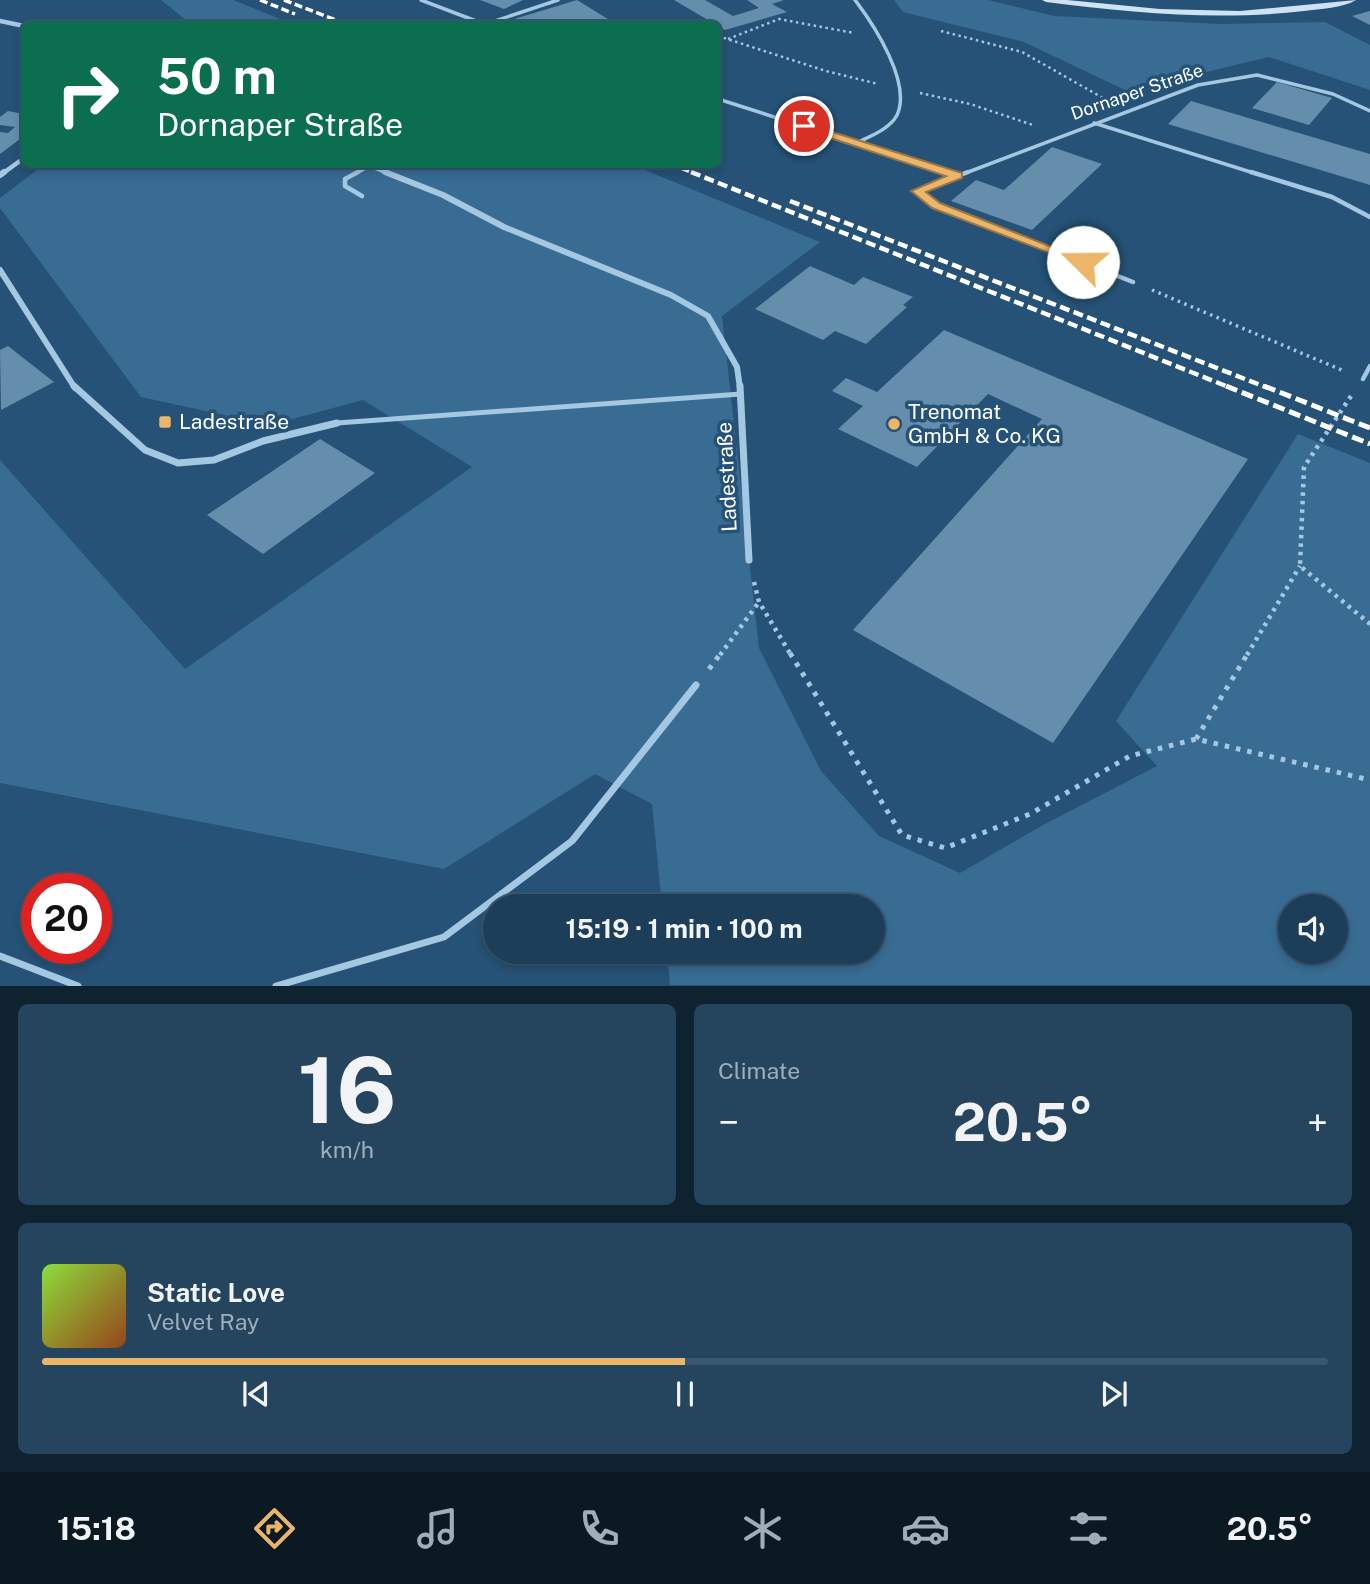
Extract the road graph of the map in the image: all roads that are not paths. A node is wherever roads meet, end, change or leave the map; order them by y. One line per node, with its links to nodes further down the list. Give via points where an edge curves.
1 (421, 0): 7 (lane)
2 (558, 0): 8 (lane)
3 (855, 0): 13 (lane, via 875,26 902,89 897,115 885,128)
4 (1046, 0): 5 (main road, via 1220,12)
5 (1352, 0)
6 (0, 21): 9 (street)
7 (477, 21)
8 (494, 21)
9 (21, 25)
10 (721, 100): 13 (lane)
11 (1370, 111): 12 (lane, Dornaper Straße, via 1333,94 1257,75 1198,85)
12 (1094, 123): 17 (lane, Dornaper Straße); 20 (lane, via 1332,197)
13 (857, 143): 17 (lane)
14 (21, 160): 18 (street)
15 (363, 168): 19 (lane, via 345,179 345,186)
16 (376, 168): 25 (street, Ladestraße, via 671,295 708,316 737,367)
17 (958, 175): 22 (lane, Dornaper Straße, via 917,191 936,205)
18 (0, 176)
19 (362, 196)
20 (1370, 218)
21 (0, 271): 26 (street, Ladestraße, via 75,388 145,450 178,463 214,460 263,441)
22 (1133, 282)
23 (1370, 366): 24 (lane)
24 (1363, 379)
25 (741, 394): 26 (lane, Ladestraße); 27 (street, Ladestraße)
26 (337, 423)
27 (749, 559)
28 (696, 685): 31 (lane, via 572,841 444,937)
29 (0, 957): 30 (lane)
30 (78, 985)
31 (276, 985)

